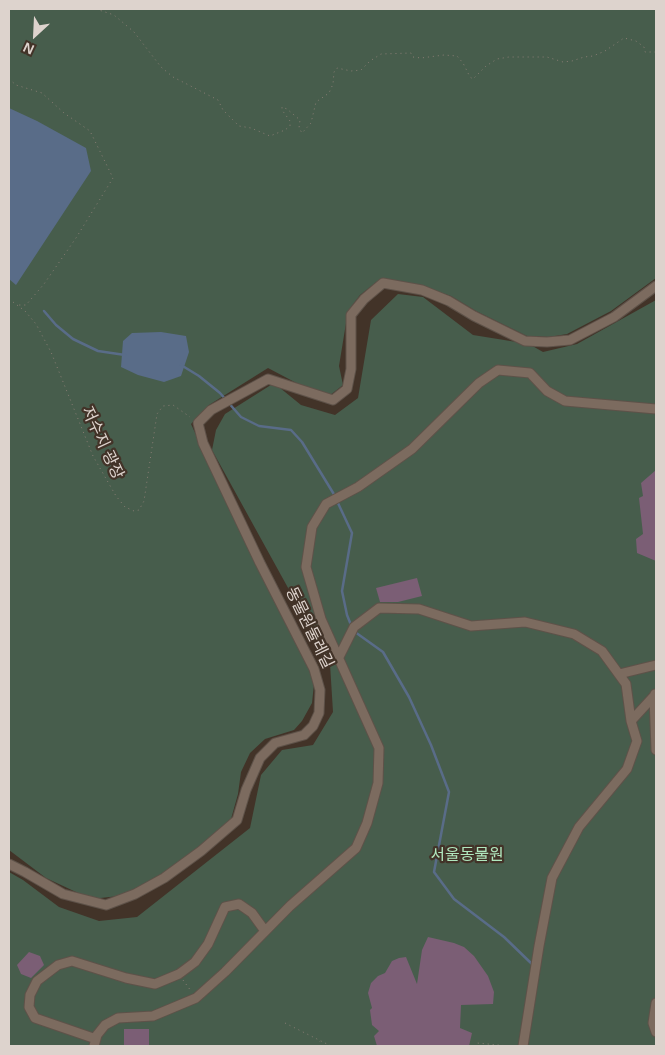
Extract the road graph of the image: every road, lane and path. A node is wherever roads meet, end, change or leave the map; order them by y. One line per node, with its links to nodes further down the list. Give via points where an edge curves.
1 (96, 9): 2 (path, via 114,15 134,32 161,67 173,77 218,100 239,126 270,136 290,126 282,107 300,120 302,133 311,123 316,102 329,93 338,68 361,70 381,54 411,53 413,57 421,58 457,56 473,79 497,59 548,57 562,62 572,61 606,51 624,38 636,40 645,52)
2 (656, 52)
3 (9, 79): 6 (path, via 16,85 42,93 90,131 113,178 44,284 26,305)
4 (656, 286): 8 (street, via 614,317 570,340 547,342 525,341 422,290 383,283 351,314 351,369 346,389 333,400 268,380 211,410)
5 (9, 299): 6 (path, 저수지 광장)
6 (16, 305): 8 (path, 저수지 광장, via 36,324 51,352 93,456 125,507 139,510 144,501 157,414 163,406 180,408)
7 (656, 409): 9 (street, via 565,401 547,391 530,373 498,370 480,383 412,449 358,487 326,504 312,528 306,567 321,619)
8 (198, 423): 15 (street, 동물원둘레길, via 209,458 314,670 320,690 319,713 304,735 276,743 260,758 237,820 172,872 135,894 106,904 63,894)
9 (339, 657): 11 (street, via 352,631 379,608 419,609 471,626 525,622 574,634 602,651); 16 (street, via 379,748 378,783 356,848)
10 (656, 665): 11 (street)
11 (619, 674): 13 (street, via 626,684)
12 (655, 694): 13 (street); 14 (street)
13 (631, 721): 28 (street, via 637,741 627,769 580,827 552,878)
14 (656, 750)
15 (9, 864)
16 (265, 931): 17 (street, via 252,913 238,904 226,907 208,944 195,962); 18 (street)
17 (179, 974): 18 (path); 23 (street, via 155,984 72,961 58,965 37,982 30,995 29,1008 35,1018)
18 (196, 998): 23 (street, via 153,1016 118,1018 105,1025)
19 (656, 1003): 21 (street, via 653,1023)
20 (285, 1023): 22 (path)
21 (656, 1032)
22 (320, 1040): 24 (path); 25 (path)
23 (95, 1043)
24 (318, 1046)
25 (332, 1046)
26 (474, 1046): 27 (path, via 477,1042)
27 (509, 1046)
28 (523, 1046)

